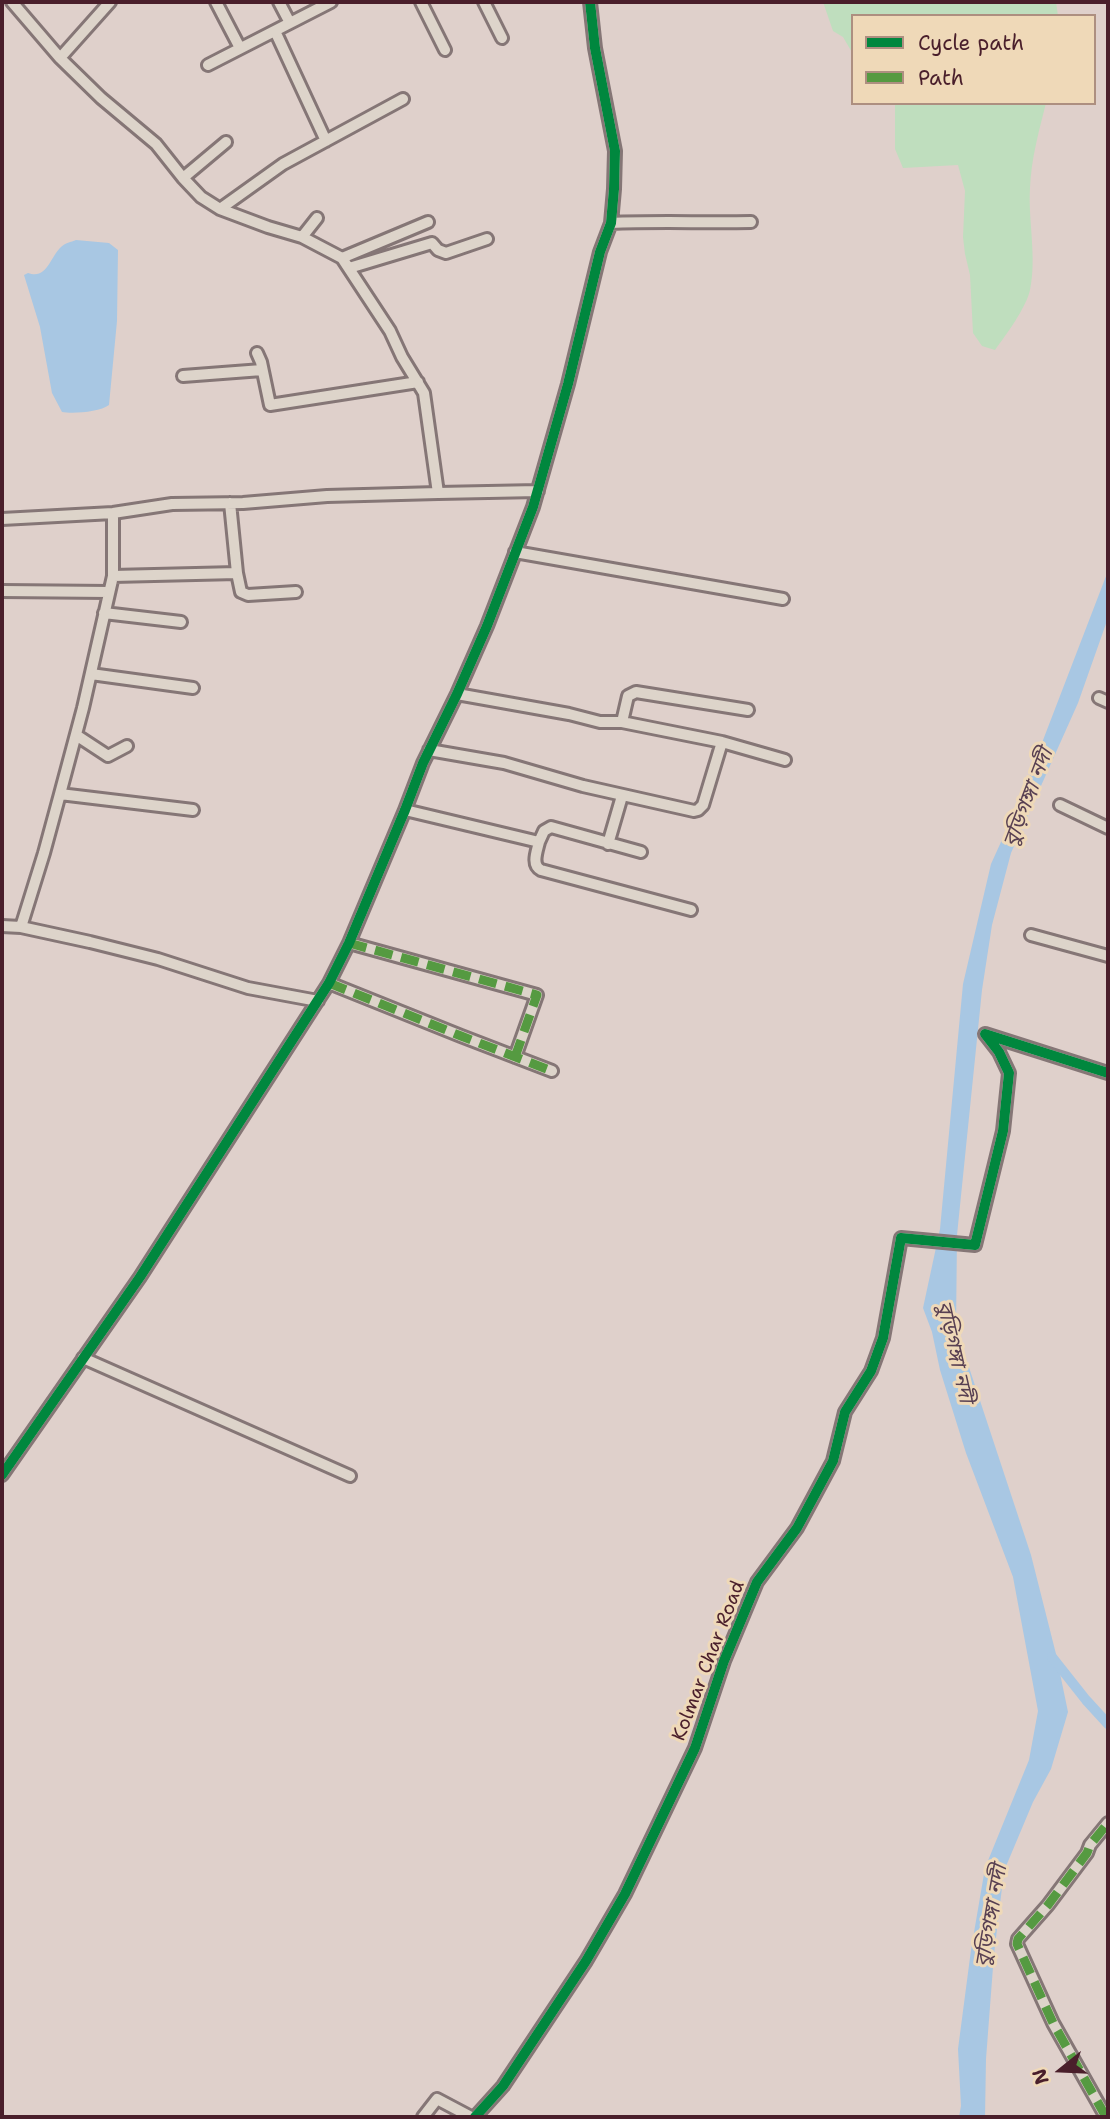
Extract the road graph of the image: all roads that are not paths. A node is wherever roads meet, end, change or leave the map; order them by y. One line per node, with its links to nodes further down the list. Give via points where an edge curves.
1 (12, 2): 14 (street)
2 (110, 2): 14 (street)
3 (216, 2): 12 (street)
4 (279, 2): 9 (street)
5 (331, 2): 9 (street)
6 (421, 2): 13 (street)
7 (484, 2): 11 (street)
8 (590, 2): 24 (street, via 615,151)
9 (290, 23): 10 (street)
10 (275, 31): 12 (street); 17 (street)
11 (502, 38)
12 (240, 48): 15 (street)
13 (445, 50)
14 (60, 58): 19 (street, via 156,144)
15 (208, 65)
16 (403, 99): 17 (street)
17 (326, 141): 20 (street, via 283,164)
18 (226, 142): 19 (street)
19 (183, 178): 20 (street)
20 (220, 209): 25 (street)
21 (317, 218): 25 (street)
22 (428, 222): 27 (street)
23 (751, 222): 24 (street)
24 (611, 223): 33 (street)
25 (302, 237): 27 (street)
26 (487, 239): 28 (street, via 446,253 432,243)
27 (342, 258): 28 (street)
28 (349, 268): 32 (street)
29 (257, 353): 30 (street)
30 (262, 370): 31 (street); 32 (street, via 271,405)
31 (183, 376)
32 (418, 382): 34 (street, via 424,393)
33 (538, 491): 34 (street); 38 (street)
34 (438, 493): 35 (street)
35 (230, 503): 36 (street); 39 (street)
36 (113, 513): 37 (street); 40 (street)
37 (2, 519)
38 (514, 552): 44 (street); 49 (street)
39 (237, 573): 40 (street); 43 (street, via 245,594)
40 (113, 576): 42 (street)
41 (2, 591): 42 (street)
42 (109, 592): 45 (street)
43 (296, 592)
44 (783, 599)
45 (104, 613): 46 (street); 47 (street)
46 (181, 622)
47 (91, 674): 48 (street); 52 (street)
48 (193, 688)
49 (457, 694): 51 (street, via 600,722); 55 (street)
50 (748, 710): 51 (street, via 636,692 628,696)
51 (622, 722): 53 (street)
52 (76, 735): 54 (street, via 108,756); 57 (street)
53 (722, 742): 56 (street); 58 (street, via 698,810)
54 (127, 746)
55 (429, 750): 58 (street, via 504,764); 61 (street)
56 (785, 760)
57 (60, 793): 60 (street); 68 (street)
58 (622, 796): 64 (street)
59 (1060, 805): 62 (street)
60 (193, 810)
61 (405, 810): 63 (street); 70 (street)
62 (1108, 828)
63 (539, 842): 64 (street, via 551,827); 66 (street, via 535,863 541,870)
64 (608, 844): 65 (street)
65 (641, 852)
66 (691, 910)
67 (2, 926): 68 (street)
68 (21, 927): 73 (street, via 158,959 248,988)
69 (1031, 935): 71 (street)
70 (349, 943): 72 (street); 74 (street, via 537,995)
71 (1108, 956)
72 (329, 983): 73 (street); 74 (street)
73 (318, 1001): 77 (street)
74 (515, 1057): 75 (street)
75 (552, 1071)
76 (1108, 1073): 82 (street, Kolmar Char Road, via 985,1034 1009,1073 1003,1131 975,1245 901,1238 883,1338 872,1371 845,1412 825,1477 797,1528 757,1582 695,1748 625,1894 503,2086)
77 (83, 1357): 78 (street); 79 (street)
78 (2, 1475)
79 (350, 1476)
80 (1108, 1823): 83 (street, via 1017,1944 1053,2023)
81 (423, 2117): 82 (street, Kolmar Char Road, via 437,2099)
82 (473, 2117)
83 (1106, 2117)

